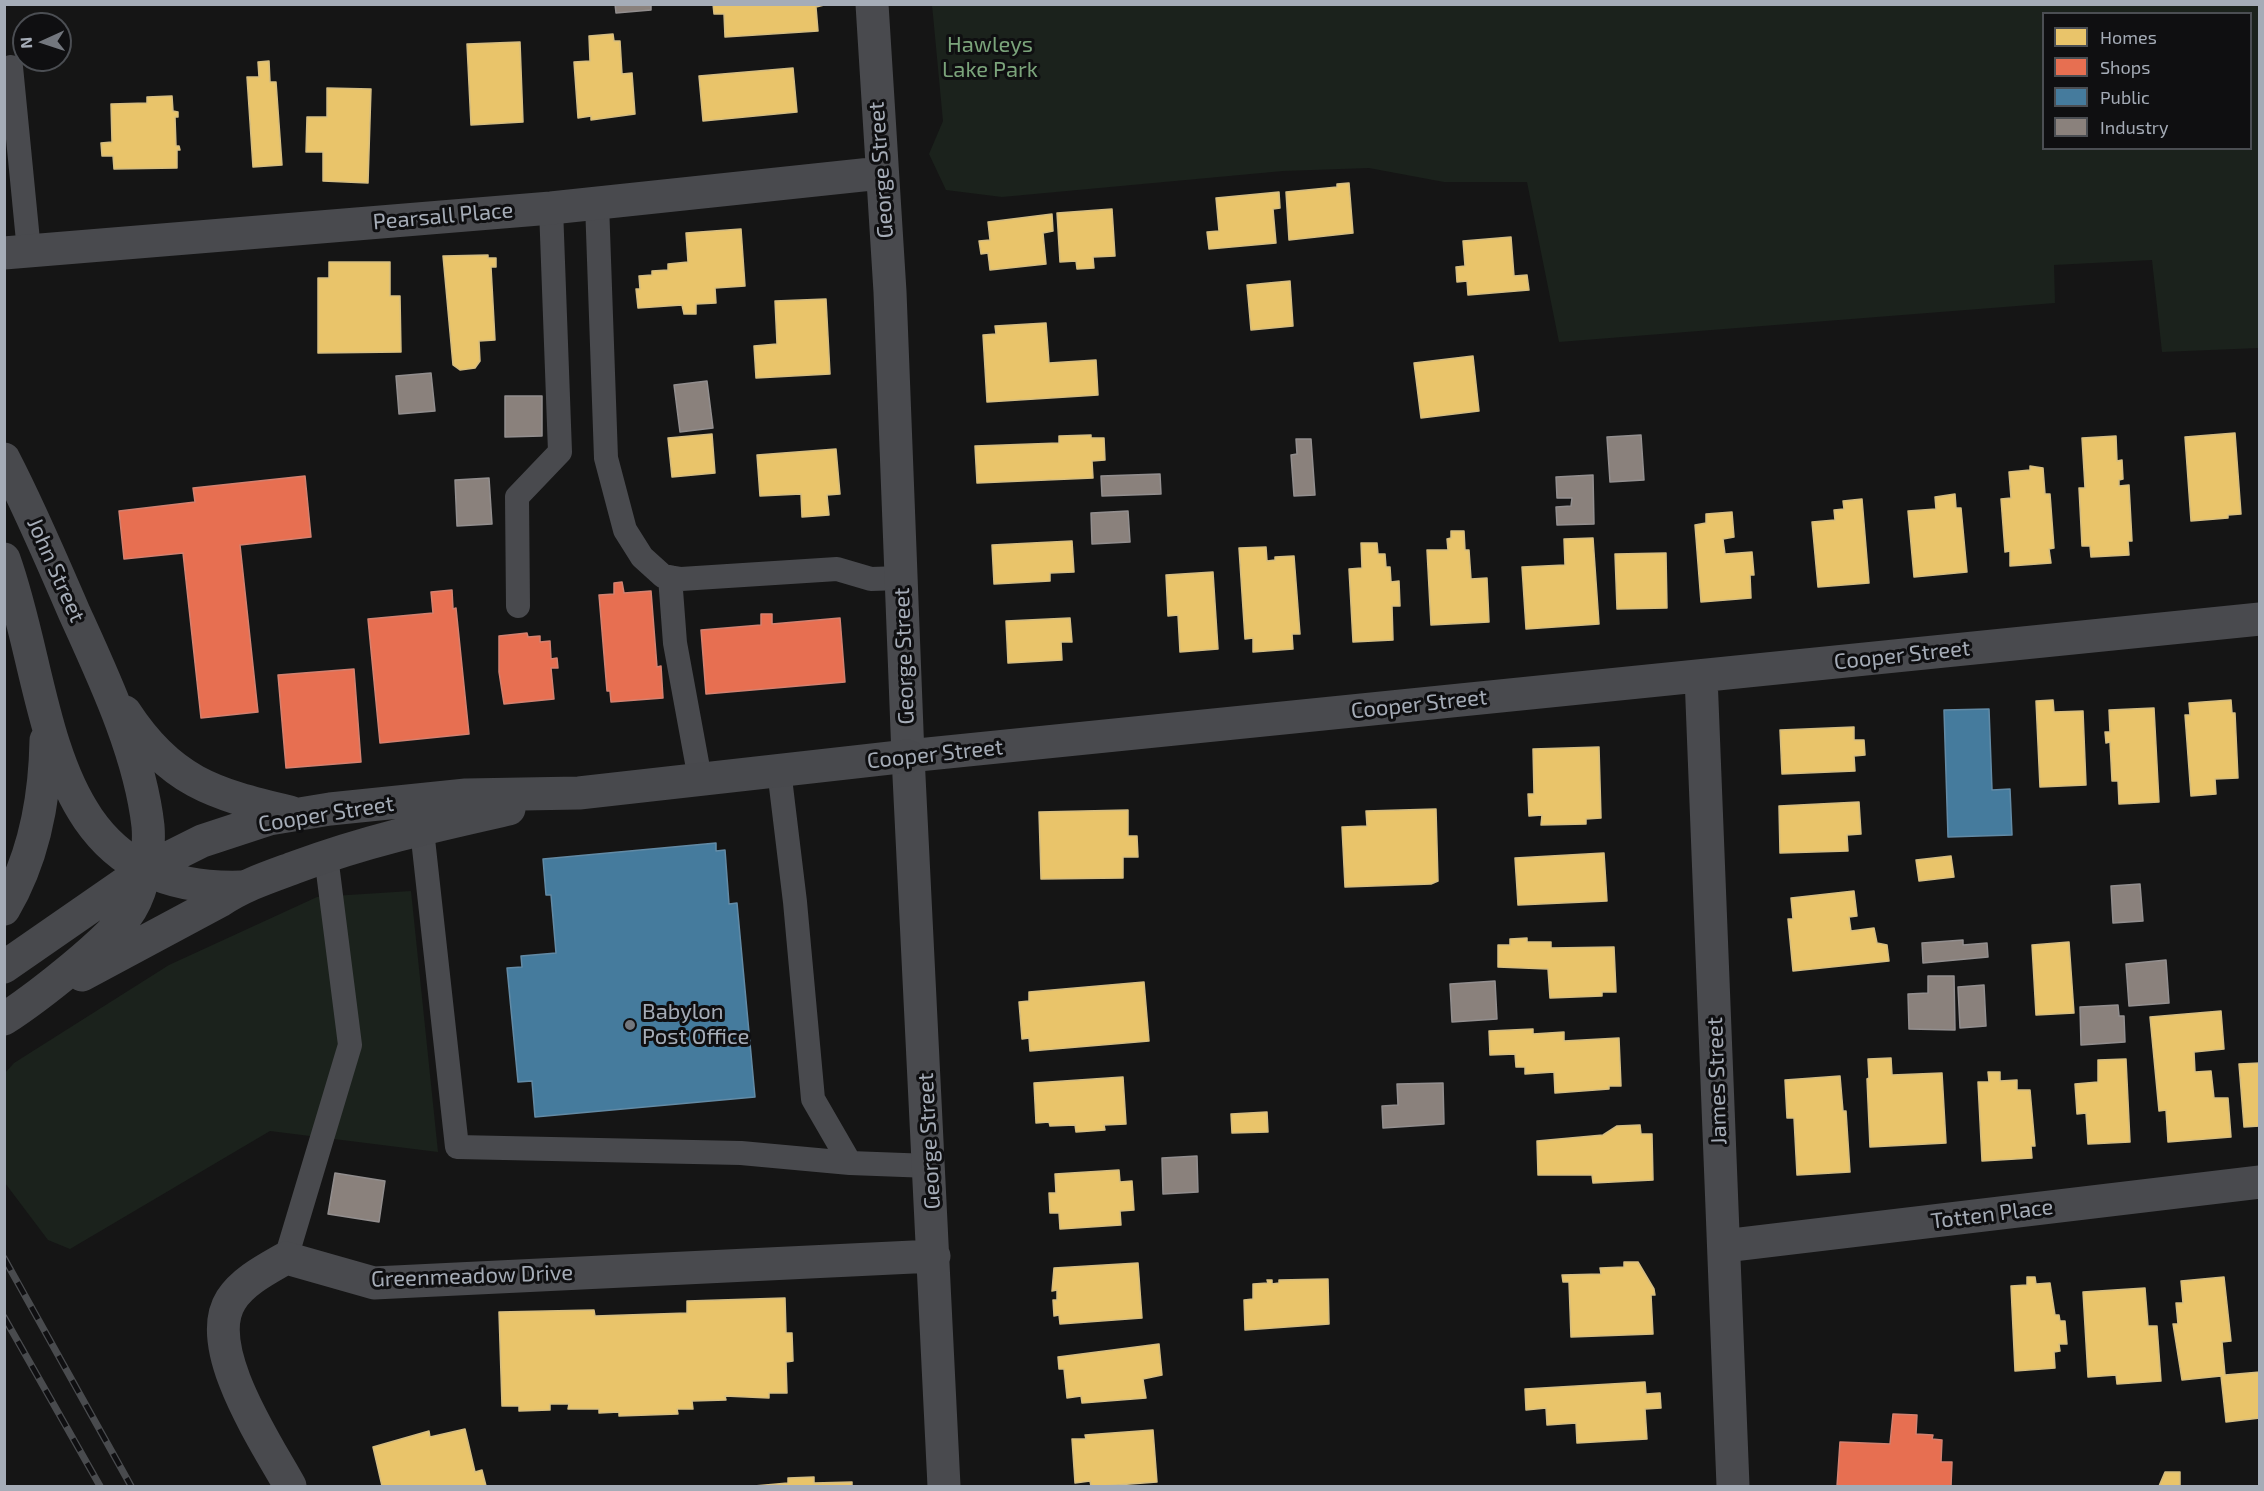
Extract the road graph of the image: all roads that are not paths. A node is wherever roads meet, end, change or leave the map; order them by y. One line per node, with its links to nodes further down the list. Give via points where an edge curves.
1 (872, 4): 3 (street, George Street)
2 (11, 67): 6 (lane)
3 (880, 173): 4 (street, Pearsall Place); 10 (street, George Street, via 890,292)
4 (597, 202): 5 (street, Pearsall Place); 9 (lane, via 606,458 625,530 642,557 663,576)
5 (551, 207): 6 (street, Pearsall Place); 11 (lane, via 560,452 516,497)
6 (17, 252)
7 (4, 459): 14 (street, John Street)
8 (4, 559): 15 (street, John Street)
9 (670, 577): 10 (lane, via 837,569 871,579); 18 (lane, via 675,644)
10 (901, 578): 16 (street, George Street)
11 (518, 606)
12 (2259, 619): 13 (street, Cooper Street)
13 (1701, 676): 16 (street, Cooper Street); 31 (street, James Street)
14 (106, 682): 20 (street, John Street, via 151,747 189,779 216,792); 23 (street, John Street, via 145,807 148,849)
15 (46, 714): 23 (street, John Street, via 65,776 86,819 111,848); 25 (street, John Street, via 44,781 36,826 23,874)
16 (908, 756): 17 (street, Cooper Street); 29 (street, George Street)
17 (778, 770): 18 (street, Cooper Street); 28 (lane, via 813,1099)
18 (700, 779): 19 (street, Cooper Street)
19 (579, 793): 20 (street, Cooper Street, via 466,795); 21 (street, Cooper Street)
20 (298, 814): 23 (street, Cooper Street, via 269,819 202,841)
21 (422, 830): 22 (street, Cooper Street); 28 (lane, via 457,1147 741,1154)
22 (326, 856): 24 (street, Cooper Street); 33 (lane, via 350,1045)
23 (144, 870): 24 (street, John Street, via 192,885); 26 (street, Cooper Street); 27 (street, John Street, via 131,909 118,926)
24 (241, 887): 27 (street, Cooper Street)
25 (4, 909)
26 (4, 967)
27 (12, 1014)
28 (850, 1163): 29 (lane)
29 (930, 1166): 32 (street, George Street)
30 (2259, 1182): 31 (street, Totten Place)
31 (1724, 1246): 36 (street, James Street)
32 (934, 1256): 33 (street, Greenmeadow Drive, via 374,1283); 35 (street, George Street)
33 (286, 1258): 34 (street, via 254,1277 231,1300 224,1321 234,1380)
34 (290, 1486)
35 (944, 1486)
36 (1733, 1486)

